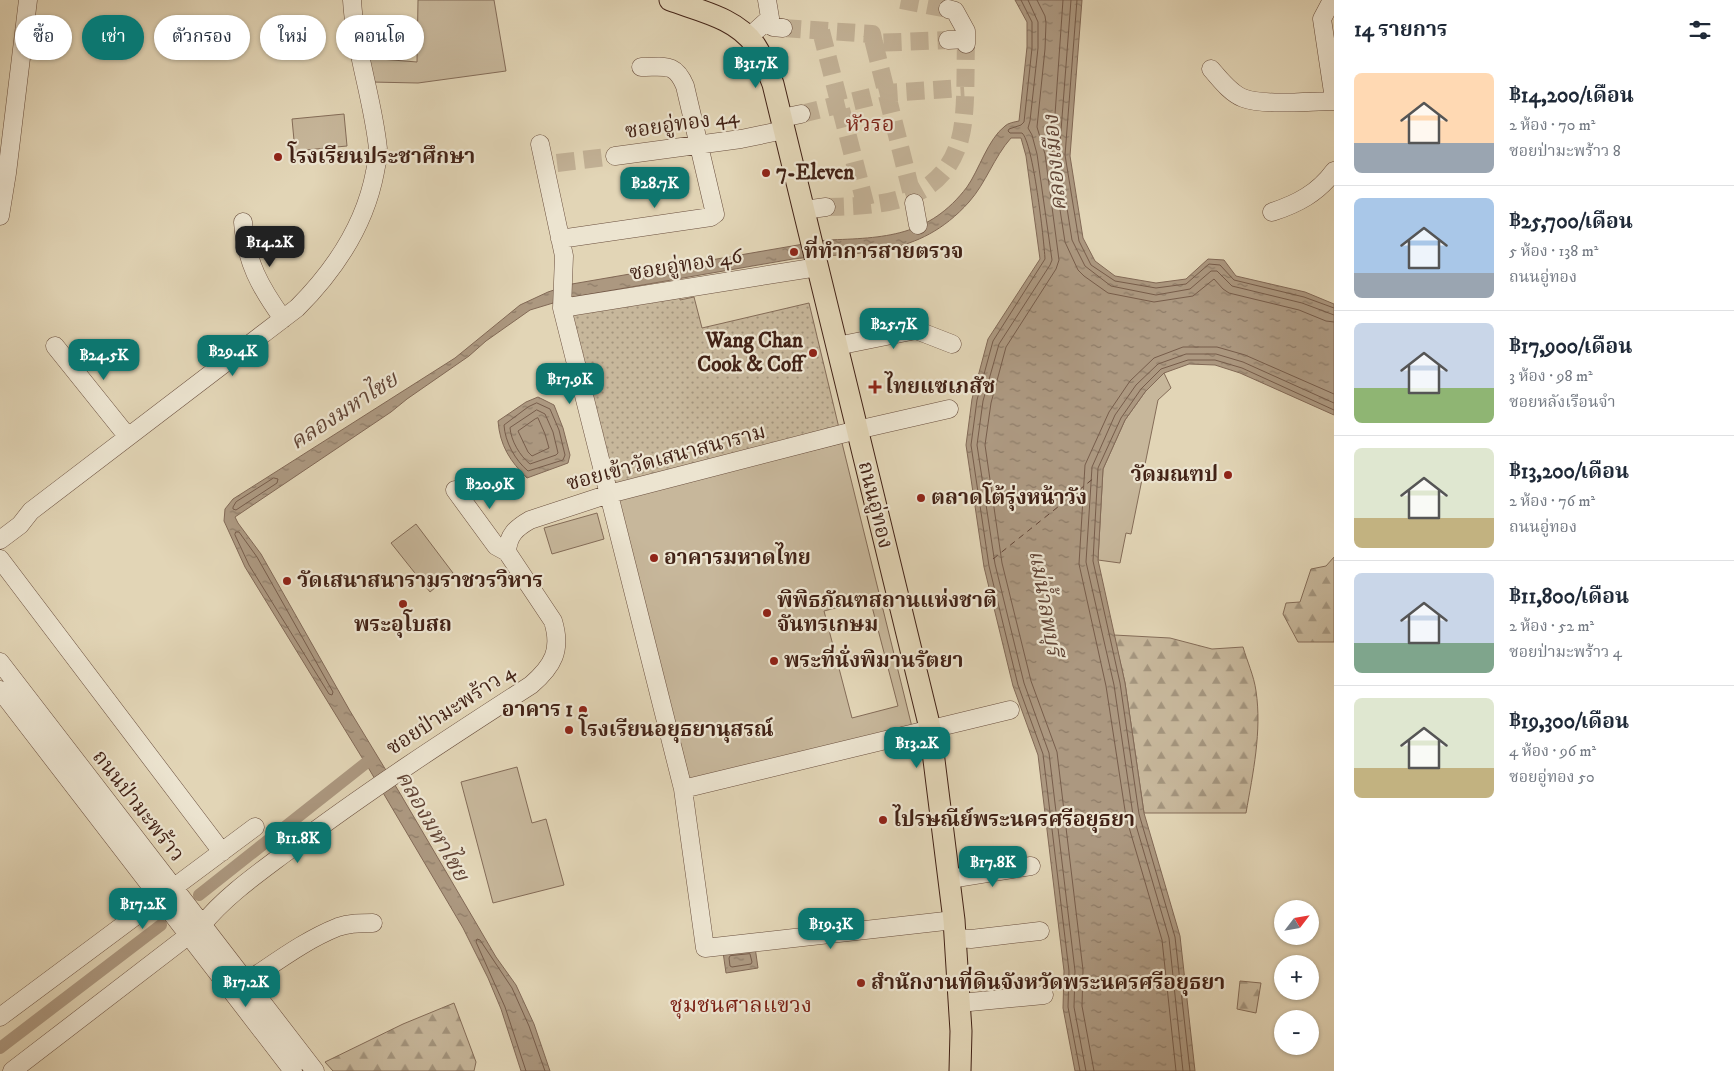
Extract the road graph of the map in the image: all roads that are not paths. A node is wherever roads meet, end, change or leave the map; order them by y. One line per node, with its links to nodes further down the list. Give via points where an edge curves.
1 (28, 0): 23 (street)
2 (352, 0): 29 (street, via 378,151 370,191 347,247 320,285)
3 (670, 0): 9 (main road, ถนนอู่ทอง, via 717,17 738,27)
4 (766, 0): 7 (street, via 770,18)
5 (1332, 0): 13 (street, via 1322,19)
6 (948, 8): 10 (street, via 955,11 966,31 966,42)
7 (766, 22): 8 (street); 9 (street)
8 (783, 28)
9 (749, 37): 14 (main road, ถนนอู่ทอง, via 762,57)
10 (948, 40)
11 (641, 67): 16 (street, via 669,67 680,74)
12 (1211, 69): 13 (street, via 1242,98 1261,102)
13 (1334, 100)
14 (789, 121): 16 (street, ซอยอู่ทอง 44, via 741,139); 21 (main road, ถนนอู่ทอง)
15 (540, 144): 26 (street, via 550,164)
16 (700, 144): 17 (street, ซอยอู่ทอง 44); 26 (street, via 714,216)
17 (615, 156)
18 (1334, 171): 22 (street, via 1327,181 1303,200)
19 (914, 203): 25 (street)
20 (826, 207): 21 (street)
21 (804, 210): 27 (main road, ถนนอู่ทอง)
22 (1272, 212)
23 (0, 216)
24 (243, 222): 29 (street, via 248,256 256,277)
25 (918, 225)
26 (560, 239): 28 (street, via 564,256)
27 (815, 256): 28 (street, ซอยอู่ทอง 46); 32 (main road, ถนนอู่ทอง)
28 (562, 304): 37 (street)
29 (283, 319): 35 (street)
30 (952, 344): 32 (street, via 916,330)
31 (55, 346): 35 (street)
32 (837, 346): 34 (main road, ถนนอู่ทอง)
33 (949, 409): 34 (street, ซอยเข้าวัดเสนาสนาราม)
34 (857, 430): 37 (street, ซอยเข้าวัดเสนาสนาราม); 44 (main road, ถนนอู่ทอง)
35 (128, 437): 38 (street, via 31,511 20,525)
36 (454, 490): 39 (street, ซอยป่ามะพร้าว 4, via 496,546)
37 (609, 494): 39 (street, ซอยเข้าวัดเสนาสนาราม, via 519,526 512,532); 45 (street)
38 (0, 540)
39 (507, 552): 53 (street, ซอยป่ามะพร้าว 4, via 553,622 557,634 552,662 542,676 318,828 265,868)
40 (0, 559): 47 (street)
41 (0, 662): 50 (street, ถนนป่ามะพร้าว)
42 (0, 690): 50 (street, ถนนป่ามะพร้าว)
43 (1010, 710): 44 (street)
44 (930, 728): 45 (street); 49 (main road, ถนนอู่ทอง)
45 (683, 789): 52 (street, via 705,948)
46 (255, 827): 47 (street)
47 (222, 852): 50 (street)
48 (1031, 866): 49 (street)
49 (950, 878): 52 (main road, ถนนอู่ทอง)
50 (166, 892): 53 (street, ถนนป่ามะพร้าว); 58 (street)
51 (373, 923): 55 (street, via 339,927 284,956)
52 (954, 929): 54 (street, via 970,939); 57 (main road, ถนนอู่ทอง)
53 (196, 930): 55 (street, ถนนป่ามะพร้าว); 59 (street, ซอยป่ามะพร้าว 4); 60 (street, ถนนป่ามะพร้าว)
54 (1040, 931)
55 (246, 982): 61 (street, ถนนป่ามะพร้าว)
56 (1044, 995): 57 (street)
57 (959, 1003): 62 (main road, ถนนอู่ทอง)
58 (0, 1017)
59 (12, 1071)
60 (293, 1071)
61 (315, 1071)
62 (960, 1071)

